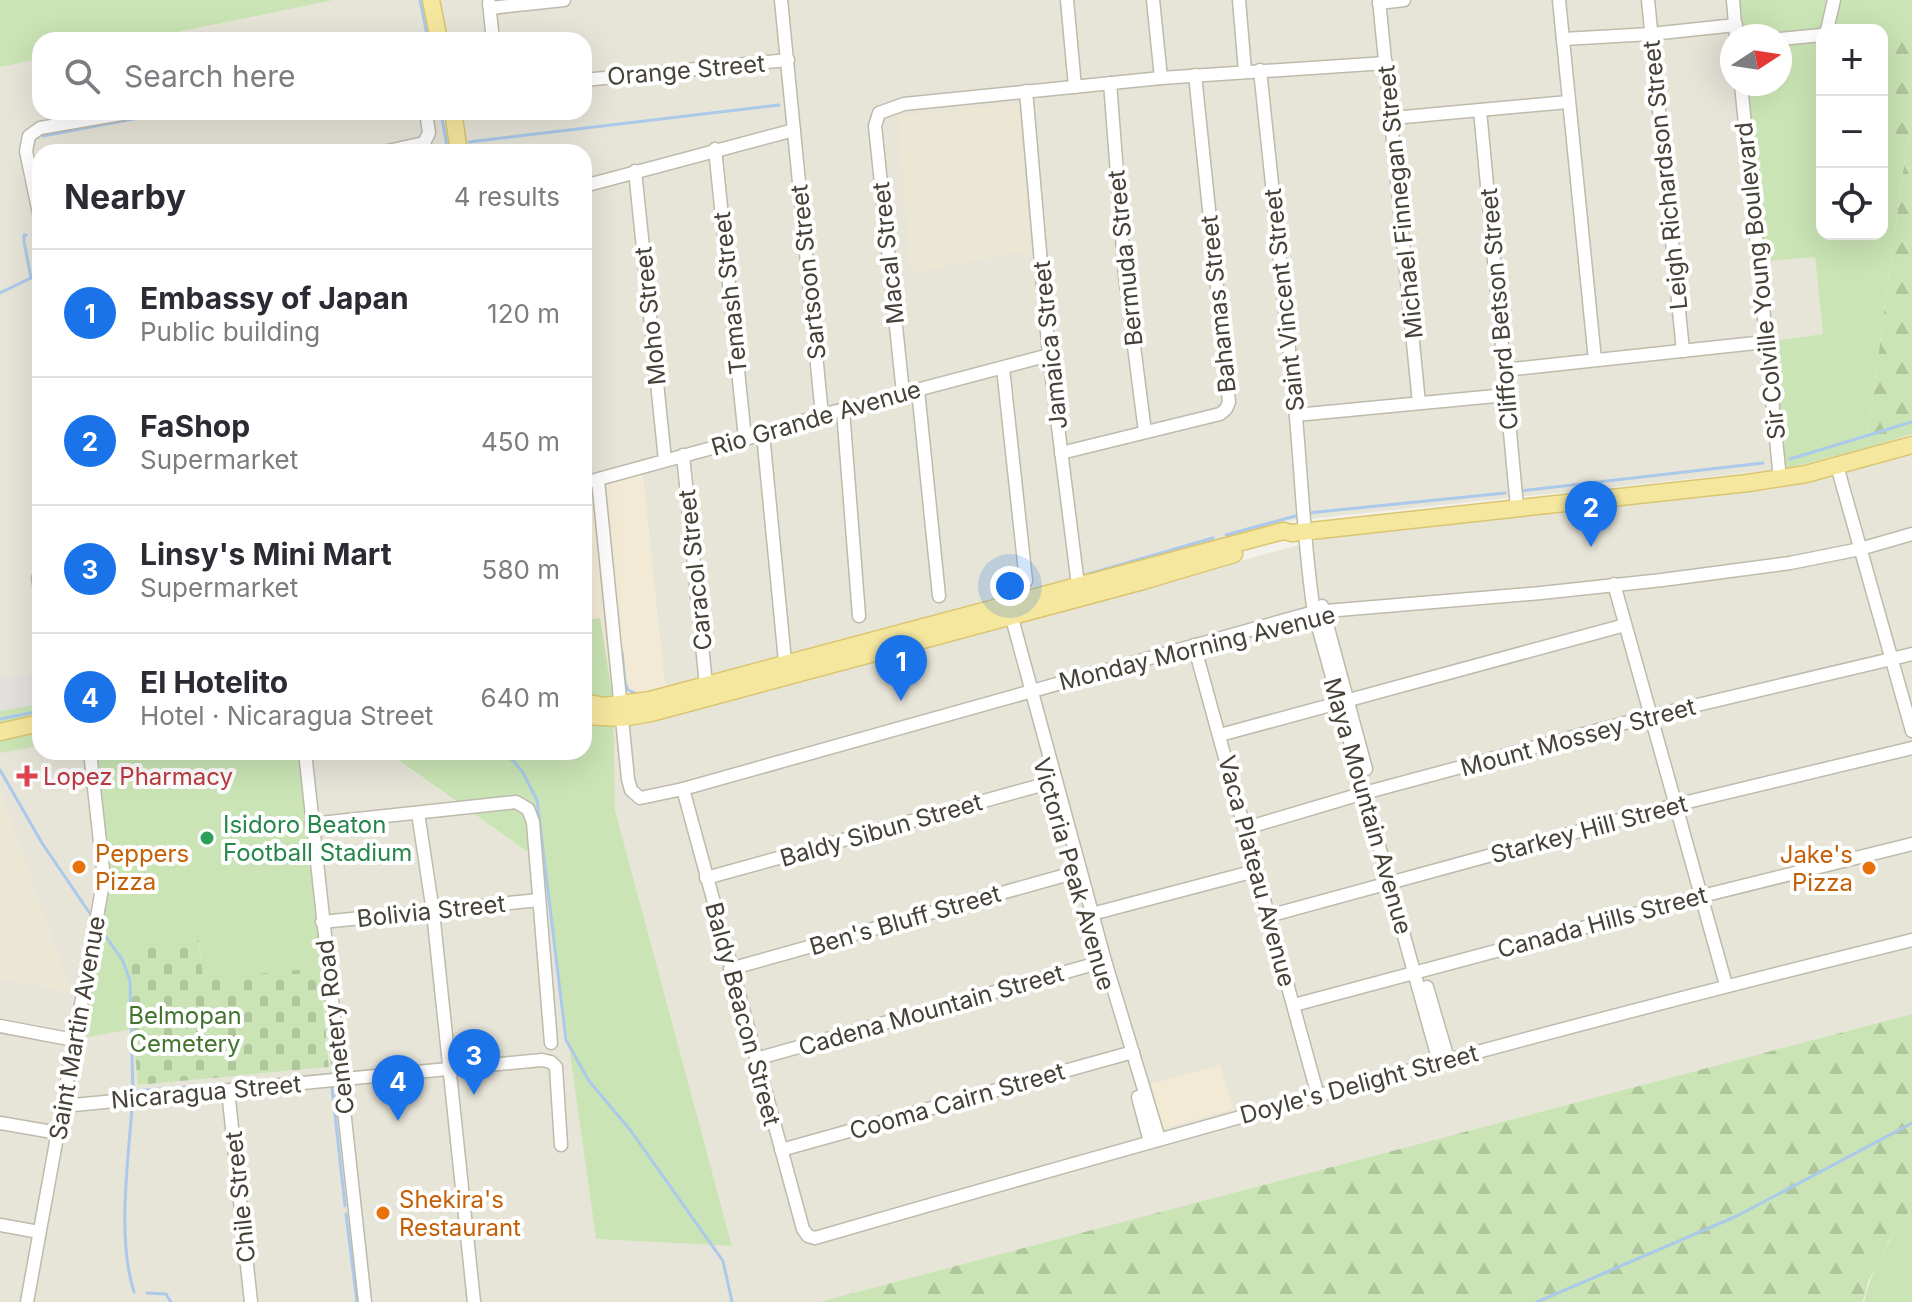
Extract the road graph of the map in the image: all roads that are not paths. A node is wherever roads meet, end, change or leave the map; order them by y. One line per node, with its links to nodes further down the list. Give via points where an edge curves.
1 (431, 0): 17 (main road)
2 (564, 0): 13 (street)
3 (781, 0): 23 (street, Sartsoon Street)
4 (1067, 0): 31 (street)
5 (1153, 0): 28 (street)
6 (1239, 0): 26 (street)
7 (1404, 0): 12 (street)
8 (1559, 0): 22 (street)
9 (1648, 0): 19 (street, Leigh Richardson Street)
10 (1733, 0): 14 (street)
11 (1834, 0): 15 (street)
12 (1379, 1): 24 (street, Michael Finnegan Street)
13 (490, 4): 18 (street)
14 (1735, 24)
15 (1828, 24)
16 (1720, 31): 19 (street)
17 (437, 32)
18 (492, 32)
19 (1651, 34): 22 (street); 48 (street, Leigh Richardson Street)
20 (1816, 36): 21 (street)
21 (1792, 38)
22 (1563, 39): 34 (street)
23 (788, 60): 29 (street, Orange Street); 40 (street, Sartsoon Street)
24 (1386, 63): 25 (street); 36 (street, Michael Finnegan Street)
25 (1260, 70): 26 (street); 59 (street, Saint Vincent Street)
26 (1245, 71): 27 (street)
27 (1195, 75): 28 (street); 60 (street, Bahamas Street, via 1229,402 1220,414)
28 (1161, 78): 30 (street)
29 (592, 79)
30 (1110, 83): 31 (street); 60 (street, Bermuda Street, via 1125,276)
31 (1075, 87): 32 (street)
32 (1026, 91): 49 (street, Jamaica Street); 54 (street, Macal Street, via 904,104 879,113 875,126)
33 (1742, 96): 47 (street, Sir Colville Young Boulevard)
34 (1568, 102): 35 (street); 50 (street)
35 (1480, 110): 36 (street); 52 (street, Clifford Betson Street)
36 (1393, 118): 56 (street, Michael Finnegan Street)
37 (86, 120): 45 (street, via 40,128 29,136 26,151)
38 (427, 120): 41 (street, via 429,133)
39 (454, 120): 42 (main road)
40 (794, 130): 43 (street); 58 (street, Sartsoon Street)
41 (419, 144)
42 (458, 144)
43 (715, 149): 44 (street); 62 (street, Temash Street)
44 (635, 171): 46 (street); 66 (street, Moho Street)
45 (32, 180)
46 (592, 184)
47 (1765, 342): 48 (street); 69 (street, Sir Colville Young Boulevard)
48 (1683, 351): 50 (street)
49 (1049, 355): 51 (street, Rio Grande Avenue); 64 (street, Jamaica Street)
50 (1595, 360): 52 (street)
51 (1003, 368): 53 (street, Rio Grande Avenue); 75 (street)
52 (1504, 370): 55 (street, Clifford Betson Street)
53 (918, 390): 54 (street, Rio Grande Avenue); 78 (street)
54 (903, 393): 57 (street, Rio Grande Avenue)
55 (1506, 395): 56 (street); 71 (street, Clifford Betson Street)
56 (1419, 403): 59 (street)
57 (843, 410): 58 (street, Rio Grande Avenue); 81 (street)
58 (822, 415): 61 (street, Rio Grande Avenue)
59 (1296, 415): 72 (street, Saint Vincent Street)
60 (1145, 432): 64 (street, Bahamas Street)
61 (763, 434): 62 (street, Rio Grande Avenue); 87 (street)
62 (745, 438): 65 (street, Rio Grande Avenue)
63 (1912, 445): 67 (main road)
64 (1061, 453): 77 (street, Jamaica Street)
65 (683, 455): 66 (street, Rio Grande Avenue); 88 (street, Caracol Street)
66 (665, 460): 68 (street, Rio Grande Avenue)
67 (1837, 466): 69 (main road); 74 (street)
68 (592, 478)
69 (1780, 479): 71 (main road)
70 (592, 506): 92 (street)
71 (1517, 507): 72 (main road)
72 (1299, 532): 77 (main road, via 1283,531); 80 (street, Maya Mountain Avenue)
73 (1912, 534): 74 (street, Monday Morning Avenue)
74 (1860, 549): 76 (street, Monday Morning Avenue, via 1790,563); 86 (street)
75 (1026, 581)
76 (1614, 584): 80 (street, Monday Morning Avenue); 82 (street)
77 (1079, 591): 79 (main road)
78 (939, 596)
79 (1005, 611): 84 (main road); 89 (street, Victoria Peak Avenue)
80 (1318, 612): 83 (street, Monday Morning Avenue); 90 (street, Maya Mountain Avenue)
81 (859, 616)
82 (1625, 625): 90 (street); 94 (street)
83 (1194, 645): 89 (street, Monday Morning Avenue); 98 (street, Vaca Plateau Avenue)
84 (847, 654): 88 (main road); 92 (main road)
85 (1912, 654): 86 (street, Mount Mossey Street)
86 (1892, 659): 94 (street, Mount Mossey Street); 96 (street)
87 (785, 661)
88 (706, 685): 92 (main road)
89 (1028, 692): 102 (street, Victoria Peak Avenue); 103 (street, Monday Morning Avenue)
90 (1344, 701): 98 (street); 104 (street, Maya Mountain Avenue)
91 (592, 704): 92 (main road)
92 (622, 711): 93 (main road); 103 (street, Monday Morning Avenue, via 631,790 648,798)
93 (592, 715)
94 (1651, 716): 104 (street, Mount Mossey Street); 105 (street)
95 (32, 725): 97 (main road)
96 (1912, 731)
97 (0, 732)
98 (1220, 735): 108 (street, Vaca Plateau Avenue)
99 (1912, 748): 105 (street, Starkey Hill Street)
100 (91, 760): 127 (street, Saint Martin Avenue, via 104,878)
101 (306, 760): 107 (street, Cemetery Road)
102 (1053, 782): 111 (street, Victoria Peak Avenue); 112 (street, Baldy Sibun Street)
103 (683, 789): 112 (street, Baldy Beacon Street)
104 (1368, 792): 108 (street, Mount Mossey Street); 113 (street, Maya Mountain Avenue)
105 (1675, 805): 113 (street, Starkey Hill Street); 114 (street)
106 (418, 813): 107 (street); 115 (street, via 516,802 528,809); 116 (street)
107 (311, 824): 119 (street, Cemetery Road)
108 (1246, 828): 110 (street, Vaca Plateau Avenue)
109 (1912, 844): 114 (street, Canada Hills Street)
110 (1255, 871): 117 (street); 118 (street, Vaca Plateau Avenue)
111 (1077, 872): 117 (street, Victoria Peak Avenue); 122 (street, Ben's Bluff Street)
112 (706, 878): 122 (street, Baldy Beacon Street)
113 (1394, 881): 118 (street, Starkey Hill Street); 123 (street, Maya Mountain Avenue)
114 (1702, 896): 123 (street, Canada Hills Street); 124 (street)
115 (539, 900): 116 (street, Bolivia Street); 128 (street)
116 (433, 912): 119 (street, Bolivia Street); 132 (street)
117 (1090, 915): 121 (street, Victoria Peak Avenue)
118 (1268, 916): 125 (street, Vaca Plateau Avenue)
119 (322, 922): 133 (street, Cemetery Road)
120 (1912, 940): 124 (street, Doyle's Delight Street)
121 (1102, 962): 129 (street, Victoria Peak Avenue); 130 (street, Cadena Mountain Street)
122 (730, 969): 130 (street, Baldy Beacon Street)
123 (1418, 971): 125 (street, Canada Hills Street); 131 (street, Maya Mountain Avenue)
124 (1726, 985): 131 (street, Doyle's Delight Street)
125 (1294, 1005): 135 (street, Vaca Plateau Avenue)
126 (0, 1026): 127 (street)
127 (74, 1040): 136 (street, Saint Martin Avenue)
128 (551, 1043)
129 (1129, 1053): 139 (street, Victoria Peak Avenue); 141 (street, Cooma Cairn Street)
130 (756, 1059): 141 (street, Baldy Beacon Street)
131 (1444, 1060): 135 (street, Doyle's Delight Street)
132 (450, 1068): 133 (street, Nicaragua Street); 140 (street, Nicaragua Street, via 551,1062 556,1067); 148 (street)
133 (341, 1080): 134 (street, Nicaragua Street); 147 (street, Cemetery Road)
134 (228, 1091): 136 (street, Nicaragua Street); 146 (street, Chile Street)
135 (1318, 1096): 139 (street, Doyle's Delight Street)
136 (63, 1106): 138 (street, Saint Martin Avenue)
137 (0, 1123): 138 (street)
138 (58, 1133): 143 (street, Saint Martin Avenue)
139 (1154, 1140): 144 (street, Doyle's Delight Street)
140 (561, 1145)
141 (781, 1150): 144 (street, Baldy Beacon Street)
142 (0, 1225): 143 (street)
143 (39, 1232): 145 (street, Saint Martin Avenue)
144 (808, 1236)
145 (27, 1302)
146 (251, 1302)
147 (365, 1302)
148 (474, 1302)

